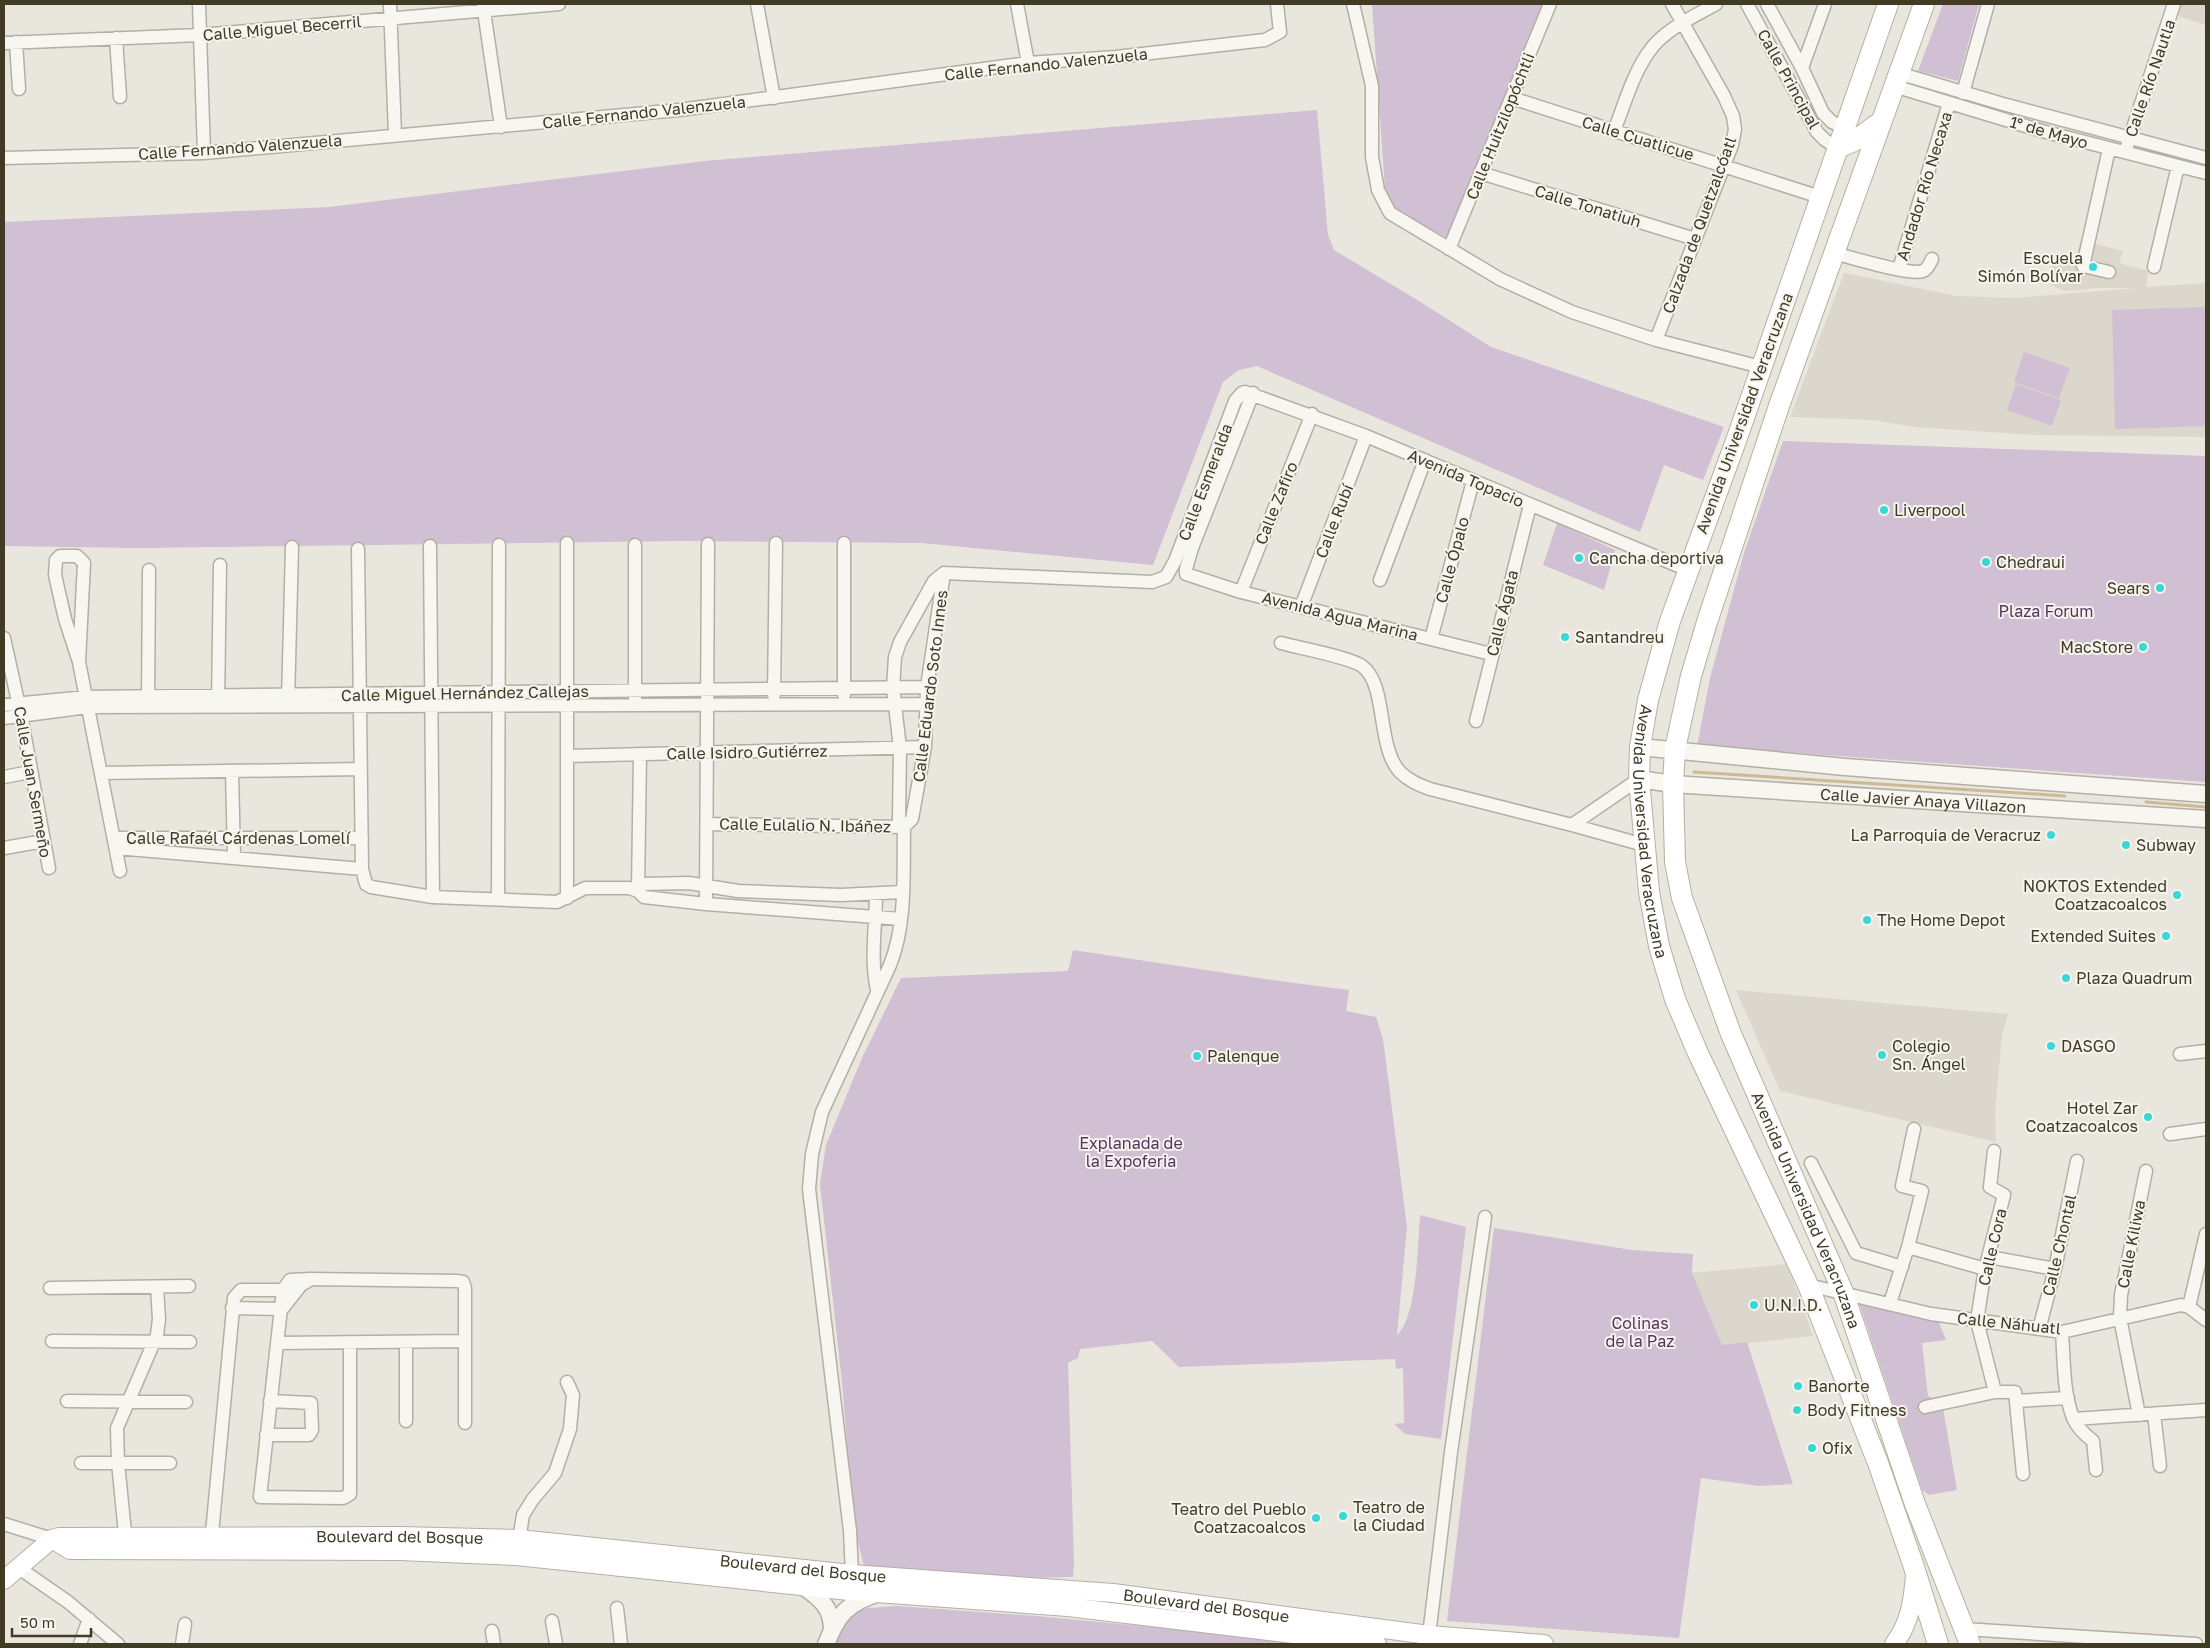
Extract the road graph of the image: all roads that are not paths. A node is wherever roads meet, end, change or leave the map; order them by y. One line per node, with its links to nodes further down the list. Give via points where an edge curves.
1 (199, 4): 21 (street)
2 (390, 4): 19 (street)
3 (559, 4): 18 (street, Calle Miguel Becerril)
4 (757, 4): 30 (street)
5 (1017, 4): 24 (street)
6 (1277, 4): 24 (street, Calle Fernando Valenzuela, via 1280,32 1265,40 1116,57)
7 (1353, 4): 51 (street, via 1372,86 1372,157 1382,202 1390,213)
8 (1550, 4): 31 (street, Calle Huitzilopóchtli)
9 (1672, 4): 20 (street, Calzada de Quetzalcóatl)
10 (1716, 4): 20 (street)
11 (1747, 4): 39 (street, Calle Principal, via 1817,132 1824,140)
12 (1767, 4): 25 (street, Calle Principal)
13 (1825, 4): 25 (street)
14 (1888, 4): 32 (main road, Avenida Universidad Veracruzana)
15 (1924, 4): 26 (main road, Avenida Universidad Veracruzana)
16 (1988, 4): 28 (street)
17 (2174, 4): 38 (street, Calle Río Nautla)
18 (484, 8): 19 (street, Calle Miguel Becerril); 35 (street)
19 (390, 19): 21 (street, Calle Miguel Becerril); 37 (street)
20 (1683, 22): 36 (street, via 1648,52); 45 (street, Calzada de Quetzalcóatl, via 1733,116 1735,129)
21 (200, 35): 22 (street, Calle Miguel Becerril); 41 (street)
22 (116, 38): 23 (street, Calle Miguel Becerril); 29 (street)
23 (10, 43): 27 (street)
24 (1028, 63): 30 (street, Calle Fernando Valenzuela)
25 (1802, 68): 39 (street, Calle Principal, via 1823,113)
26 (1896, 79): 28 (street, 1° de Mayo); 33 (street, 1° de Mayo); 34 (main road, Avenida Universidad Veracruzana)
27 (19, 89)
28 (1963, 93): 38 (street, 1° de Mayo)
29 (120, 97)
30 (774, 98): 35 (street, Calle Fernando Valenzuela)
31 (1512, 98): 36 (street, Calle Cuatlicue); 47 (street, Calle Huitzilopóchtli)
32 (1856, 100): 34 (main road, via 1863,119 1867,123); 39 (main road, Avenida Universidad Veracruzana)
33 (1949, 103): 40 (street, 1° de Mayo); 55 (street, Andador Río Necaxa)
34 (1878, 123): 39 (main road); 52 (main road, Avenida Universidad Veracruzana)
35 (501, 127): 37 (street, Calle Fernando Valenzuela)
36 (1614, 131): 45 (street, Calle Cuatlicue)
37 (395, 135): 41 (street, Calle Fernando Valenzuela)
38 (2129, 138): 42 (street, Calle Río Nautla); 44 (street, 1° de Mayo)
39 (1847, 139): 49 (main road, Avenida Universidad Veracruzana); 52 (main road, via 1858,146 1858,164 1834,232)
40 (2109, 149): 42 (street, 1° de Mayo); 56 (street, via 2083,263 2087,268)
41 (204, 153): 43 (street, Calle Fernando Valenzuela)
42 (2125, 153): 46 (street, 1° de Mayo)
43 (4, 158)
44 (2206, 158)
45 (1724, 165): 49 (street, Calle Cuatlicue); 50 (street, Calzada de Quetzalcóatl)
46 (2178, 166): 48 (street, 1° de Mayo); 54 (street)
47 (1482, 173): 50 (street, Calle Tonatiuh); 51 (street, Calle Huitzilopóchtli)
48 (2206, 173)
49 (1820, 197): 58 (main road, Avenida Universidad Veracruzana)
50 (1695, 239): 57 (street, Calzada de Quetzalcóatl)
51 (1449, 249): 57 (street, via 1500,279 1549,302)
52 (1834, 253): 55 (street); 115 (main road, Avenida Universidad Veracruzana, via 1729,552 1691,676)
53 (1932, 258): 55 (street, via 1922,271)
54 (2154, 266)
55 (1899, 269)
56 (2109, 272)
57 (1656, 340): 58 (street)
58 (1761, 367): 76 (main road, Avenida Universidad Veracruzana)
59 (1247, 393): 60 (street, Avenida Topacio); 77 (street, Calle Esmeralda, via 1235,401 1166,577 1152,582); 79 (street, Avenida Agua Marina, via 1186,569 1188,576)
60 (1312, 414): 61 (street, Avenida Topacio); 79 (street, Calle Zafiro)
61 (1366, 436): 62 (street, Avenida Topacio); 80 (street, Calle Rubí)
62 (1425, 460): 63 (street, Avenida Topacio); 78 (street)
63 (1473, 481): 64 (street, Avenida Topacio); 82 (street, Calle Ópalo)
64 (1530, 505): 76 (street, Avenida Topacio); 84 (street, Calle Ágata)
65 (844, 542): 87 (street)
66 (567, 543): 91 (street)
67 (776, 543): 89 (street)
68 (708, 544): 90 (street)
69 (499, 545): 93 (street)
70 (635, 545): 92 (street)
71 (430, 546): 94 (street)
72 (292, 547): 95 (street)
73 (358, 549): 96 (street)
74 (220, 565): 97 (street)
75 (149, 570): 99 (street)
76 (1688, 570): 113 (main road, Avenida Universidad Veracruzana, via 1655,672)
77 (944, 573): 86 (street, Calle Eduardo Soto Innes); 88 (street, Calle Eduardo Soto Innes, via 934,581 900,642 895,657)
78 (1380, 580)
79 (1241, 592): 80 (street, Avenida Agua Marina)
80 (1301, 607): 82 (street, Avenida Agua Marina)
81 (4, 638): 109 (street, Calle Juan Sermeño)
82 (1431, 639): 84 (street, Avenida Agua Marina)
83 (1281, 643): 133 (street, via 1356,662 1369,672 1377,686 1380,714 1392,758 1399,772 1411,781 1430,789)
84 (1491, 654): 111 (street, Calle Ágata)
85 (79, 662): 85 (street, via 84,563 81,558 60,556 56,560 54,575); 98 (street)
86 (927, 687): 88 (street, Calle Miguel Hernández Callejas); 103 (street, Calle Eduardo Soto Innes)
87 (844, 688): 88 (street, Calle Miguel Hernández Callejas); 89 (street, Calle Miguel Hernández Callejas); 101 (street)
88 (893, 688): 102 (street, Calle Eduardo Soto Innes)
89 (774, 689): 90 (street, Calle Miguel Hernández Callejas); 100 (street)
90 (706, 690): 92 (street, Calle Miguel Hernández Callejas); 107 (street)
91 (568, 691): 92 (street, Calle Miguel Hernández Callejas); 93 (street, Calle Miguel Hernández Callejas); 105 (street)
92 (635, 691): 106 (street)
93 (499, 692): 94 (street, Calle Miguel Hernández Callejas); 108 (street)
94 (430, 699): 96 (street, Calle Miguel Hernández Callejas); 108 (street, Calle Miguel Hernández Callejas); 149 (street)
95 (288, 700): 96 (street, Calle Miguel Hernández Callejas); 97 (street, Calle Miguel Hernández Callejas)
96 (360, 700): 119 (street)
97 (218, 701): 99 (street, Calle Miguel Hernández Callejas)
98 (87, 702): 99 (street, Calle Miguel Hernández Callejas); 109 (street, Calle Miguel Hernández Callejas); 122 (street)
99 (148, 702)
100 (774, 704): 101 (street, Calle Miguel Hernández Callejas); 107 (street, Calle Miguel Hernández Callejas)
101 (844, 704): 102 (street, Calle Miguel Hernández Callejas)
102 (895, 704): 103 (street, Calle Miguel Hernández Callejas); 114 (street, Calle Eduardo Soto Innes)
103 (926, 704): 112 (street, Calle Eduardo Soto Innes)
104 (4, 705): 109 (street, Calle Miguel Hernández Callejas)
105 (568, 705): 106 (street, Calle Miguel Hernández Callejas); 108 (street, Calle Miguel Hernández Callejas); 118 (street)
106 (635, 705): 107 (street, Calle Miguel Hernández Callejas)
107 (706, 705): 116 (street)
108 (498, 706): 151 (street)
109 (20, 709): 110 (street, Calle Miguel Hernández Callejas); 121 (street, Calle Juan Sermeño)
110 (4, 718)
111 (1476, 721)
112 (925, 747): 114 (street, Calle Isidro Gutiérrez); 134 (street, Calle Eduardo Soto Innes, via 912,819)
113 (1640, 747): 115 (street, Calle Javier Anaya Villazon); 124 (main road, Avenida Universidad Veracruzana)
114 (900, 748): 116 (street, Calle Isidro Gutiérrez); 134 (street, Calle Eduardo Soto Innes, via 899,819)
115 (1675, 749): 125 (main road, Avenida Universidad Veracruzana); 126 (street, Calle Javier Anaya Villazon, via 1845,767)
116 (706, 753): 117 (street, Calle Isidro Gutiérrez); 132 (street)
117 (640, 754): 118 (street, Calle Isidro Gutiérrez); 146 (street)
118 (568, 756): 150 (street)
119 (360, 769): 120 (street); 136 (street)
120 (232, 771): 122 (street); 135 (street)
121 (30, 772): 123 (street); 137 (street, Calle Juan Sermeño)
122 (101, 773): 138 (street)
123 (4, 777)
124 (1639, 779): 125 (street, Calle Javier Anaya Villazon); 133 (street); 139 (main road, Avenida Universidad Veracruzana)
125 (1673, 784): 129 (street, Calle Javier Anaya Villazon); 177 (main road, Avenida Universidad Veracruzana, via 1675,862 1682,898 1740,1058)
126 (2080, 784): 127 (street, Calle Javier Anaya Villazon); 129 (street)
127 (2137, 789): 128 (street, Calle Javier Anaya Villazon); 130 (street)
128 (2206, 794)
129 (2080, 811): 130 (street, Calle Javier Anaya Villazon)
130 (2136, 815): 131 (street, Calle Javier Anaya Villazon)
131 (2206, 819)
132 (706, 824): 134 (street, Calle Eulalio N. Ibáñez); 145 (street)
133 (1572, 824): 139 (street)
134 (904, 827): 147 (street, Calle Eduardo Soto Innes)
135 (233, 838): 136 (street, Calle Rafaél Cárdenas Lomelí); 138 (street, Calle Rafaél Cárdenas Lomelí); 141 (street)
136 (362, 838): 143 (street)
137 (44, 841): 140 (street); 142 (street, Calle Juan Sermeño)
138 (115, 843): 141 (street, Calle Rafaél Cárdenas Lomelí); 144 (street)
139 (1644, 845): 172 (main road, Avenida Universidad Veracruzana, via 1654,923 1675,999)
140 (4, 848)
141 (234, 858): 143 (street, Calle Rafaél Cárdenas Lomelí)
142 (49, 868)
143 (362, 869): 149 (street, via 366,884 371,887)
144 (120, 871)
145 (707, 886): 146 (street, via 643,884); 148 (street, via 738,891); 152 (street)
146 (638, 891): 150 (street, via 585,888); 152 (street, via 644,897)
147 (902, 892): 148 (street); 154 (street, Calle Eduardo Soto Innes)
148 (876, 894): 153 (street)
149 (433, 897): 151 (street)
150 (567, 898): 151 (street, via 557,902)
151 (498, 899)
152 (706, 904): 153 (street)
153 (876, 917): 154 (street); 155 (street, via 874,974)
154 (901, 919): 155 (street, Calle Eduardo Soto Innes, via 893,957)
155 (877, 990): 226 (street, Calle Eduardo Soto Innes, via 822,1112 812,1154 809,1189 850,1531)
156 (2206, 1051): 157 (street)
157 (2180, 1054)
158 (1914, 1129): 167 (street, via 1902,1186 1922,1191)
159 (2206, 1130): 160 (street)
160 (2170, 1134)
161 (1994, 1151): 168 (street, Calle Cora, via 1990,1187 2004,1194)
162 (2077, 1161): 170 (street, Calle Chontal)
163 (1811, 1162): 169 (street, via 1856,1253)
164 (2146, 1171): 182 (street, Calle Kiliwa, via 2121,1294)
165 (1485, 1217): 238 (street, via 1451,1452)
166 (2206, 1234): 179 (street)
167 (1908, 1247): 168 (street); 169 (street)
168 (1986, 1263): 170 (street); 184 (street, Calle Cora)
169 (1902, 1267): 178 (street)
170 (2055, 1269): 185 (street, Calle Chontal)
171 (311, 1278): 176 (street, via 290,1280); 181 (street, via 301,1285); 187 (street, via 463,1282)
172 (1808, 1285): 177 (street, Calle Náhuatl); 209 (main road, Avenida Universidad Veracruzana)
173 (189, 1286): 174 (street)
174 (158, 1287): 175 (street); 189 (street, via 159,1319)
175 (50, 1288)
176 (283, 1290): 180 (street, via 241,1290 234,1298); 181 (street)
177 (1843, 1292): 178 (street, Calle Náhuatl); 215 (main road, Avenida Universidad Veracruzana)
178 (1890, 1303): 184 (street, Calle Náhuatl)
179 (2189, 1307): 182 (street, Calle Náhuatl, via 2181,1305); 183 (street)
180 (232, 1308): 181 (street); 221 (street)
181 (282, 1309): 193 (street)
182 (2120, 1318): 186 (street, Calle Náhuatl); 205 (street, Calle Kiliwa)
183 (2206, 1320)
184 (1977, 1322): 185 (street, Calle Náhuatl); 195 (street)
185 (2039, 1329): 186 (street, Calle Náhuatl)
186 (2062, 1332): 196 (street)
187 (465, 1341): 192 (street); 208 (street)
188 (52, 1342): 189 (street)
189 (154, 1342): 190 (street); 200 (street)
190 (190, 1342)
191 (350, 1342): 192 (street); 193 (street); 210 (street, via 350,1494 343,1498 260,1497)
192 (406, 1342): 207 (street)
193 (278, 1343): 198 (street)
194 (567, 1382): 222 (street, via 573,1395 570,1429 555,1473 523,1514)
195 (1995, 1392): 199 (street, via 2014,1392); 202 (street)
196 (2068, 1398): 199 (street); 206 (street)
197 (67, 1401): 200 (street)
198 (270, 1401): 210 (street); 210 (street, via 311,1402 312,1430 310,1435)
199 (2016, 1401): 217 (street)
200 (128, 1402): 201 (street); 212 (street, via 117,1428)
201 (186, 1402)
202 (1925, 1408)
203 (2206, 1410): 204 (street)
204 (2154, 1414): 205 (street); 214 (street)
205 (2139, 1415): 206 (street)
206 (2074, 1419): 216 (street, via 2082,1433 2093,1441)
207 (406, 1421)
208 (465, 1423)
209 (1864, 1428): 215 (main road, via 1875,1432 1891,1463); 225 (main road, Avenida Universidad Veracruzana)
210 (266, 1435)
211 (81, 1463): 212 (street)
212 (118, 1463): 213 (street); 220 (street)
213 (170, 1464)
214 (2160, 1466)
215 (1903, 1468): 236 (main road, Avenida Universidad Veracruzana)
216 (2096, 1470)
217 (2024, 1474)
218 (4, 1524): 219 (street)
219 (55, 1538): 220 (main road, Boulevard del Bosque); 224 (main road)
220 (126, 1543): 221 (main road, Boulevard del Bosque)
221 (211, 1543): 222 (main road, Boulevard del Bosque)
222 (518, 1548): 223 (main road, Boulevard del Bosque)
223 (605, 1557): 226 (main road, Boulevard del Bosque); 228 (main road, Boulevard del Bosque)
224 (19, 1568): 227 (main road); 232 (street)
225 (1916, 1572): 248 (main road, via 1913,1604); 249 (main road, Avenida Universidad Veracruzana)
226 (852, 1574): 230 (main road, Boulevard del Bosque)
227 (4, 1580)
228 (804, 1587): 229 (main road, Boulevard del Bosque); 237 (street, via 826,1604 831,1615)
229 (879, 1593): 230 (main road, Boulevard del Bosque); 237 (street, via 850,1605)
230 (1043, 1597): 238 (main road, Boulevard del Bosque, via 1153,1597); 246 (main road, Boulevard del Bosque, via 1068,1607)
231 (617, 1608): 245 (street)
232 (89, 1619): 240 (street); 241 (street)
233 (552, 1621): 244 (street)
234 (185, 1624): 242 (street)
235 (492, 1631): 243 (street)
236 (1967, 1636): 239 (street)
237 (829, 1637)
238 (1429, 1640): 247 (main road, Boulevard del Bosque)
239 (2093, 1641): 250 (street)
240 (80, 1644)
241 (118, 1644)
242 (182, 1644)
243 (494, 1644)
244 (556, 1644)
245 (621, 1644)
246 (1376, 1644)
247 (1544, 1644)
248 (1894, 1644)
249 (1938, 1644)
250 (2196, 1644)

